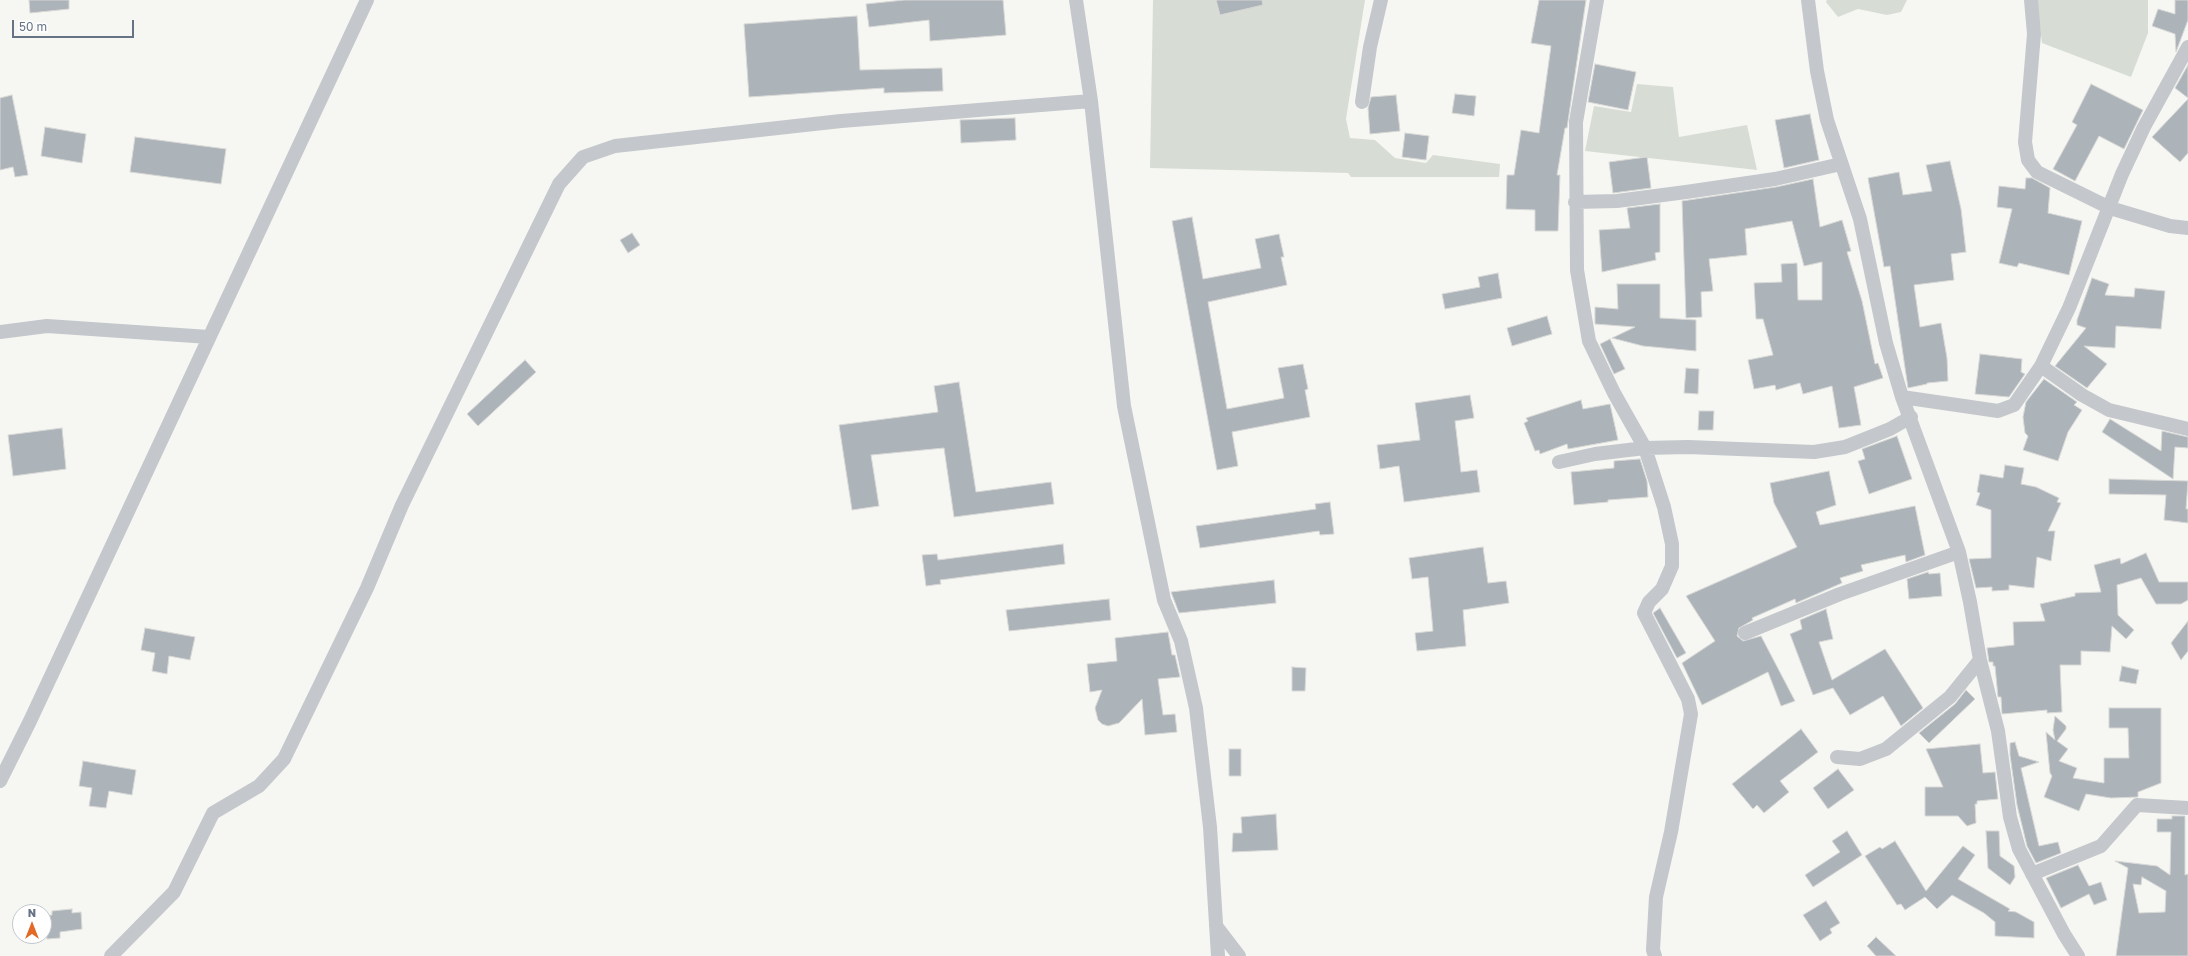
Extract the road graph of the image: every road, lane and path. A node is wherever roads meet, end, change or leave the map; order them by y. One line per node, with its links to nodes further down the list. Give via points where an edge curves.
1 (367, 0): 15 (street)
2 (1076, 0): 8 (street)
3 (1381, 0): 9 (street, via 1370,47)
4 (1597, 0): 11 (street, via 1576,122)
5 (1808, 0): 10 (street, via 1817,71 1827,120)
6 (2031, 0): 12 (street, via 2034,34 2025,142 2028,160 2037,172)
7 (2188, 47): 12 (street, via 2144,127 2122,174)
8 (1091, 101): 29 (street, via 1124,406 1164,600 1181,641 1196,708 1210,827); 30 (street, via 841,121 615,146 583,157 559,184 402,505 367,588 284,759 259,786 213,813 174,892)
9 (1362, 102)
10 (1841, 164): 11 (street, via 1775,179 1686,192 1617,201); 17 (street, via 1860,219 1886,343)
11 (1575, 202): 20 (street, via 1577,270 1589,341 1614,394)
12 (2110, 208): 13 (street, via 2170,226); 16 (street, via 2069,308)
13 (2188, 228)
14 (0, 332): 15 (street, via 47,326)
15 (209, 337): 26 (street)
16 (2041, 366): 17 (street, via 2014,405 1998,411); 19 (street, via 2108,410)
17 (1902, 397): 18 (street)
18 (1911, 417): 20 (street, via 1890,429 1845,447 1814,452 1688,447); 22 (street)
19 (2188, 429)
20 (1645, 448): 21 (street, via 1595,454); 33 (street, via 1664,508 1672,544 1672,566 1662,589 1649,602 1644,613 1688,699 1691,714 1671,832 1656,897 1653,950)
21 (1559, 462)
22 (1958, 552): 23 (street, via 1840,594); 24 (street, via 1972,609)
23 (1744, 633)
24 (1980, 660): 25 (street, via 1950,697 1886,749 1860,759); 28 (street, via 1998,731 2010,817 2018,849)
25 (1837, 757)
26 (0, 781)
27 (2188, 808): 28 (street, via 2137,805 2101,846)
28 (2032, 874): 34 (street)
29 (1216, 926): 31 (street); 32 (street)
30 (111, 956)
31 (1218, 956)
32 (1239, 956)
33 (1655, 956)
34 (2078, 956)

